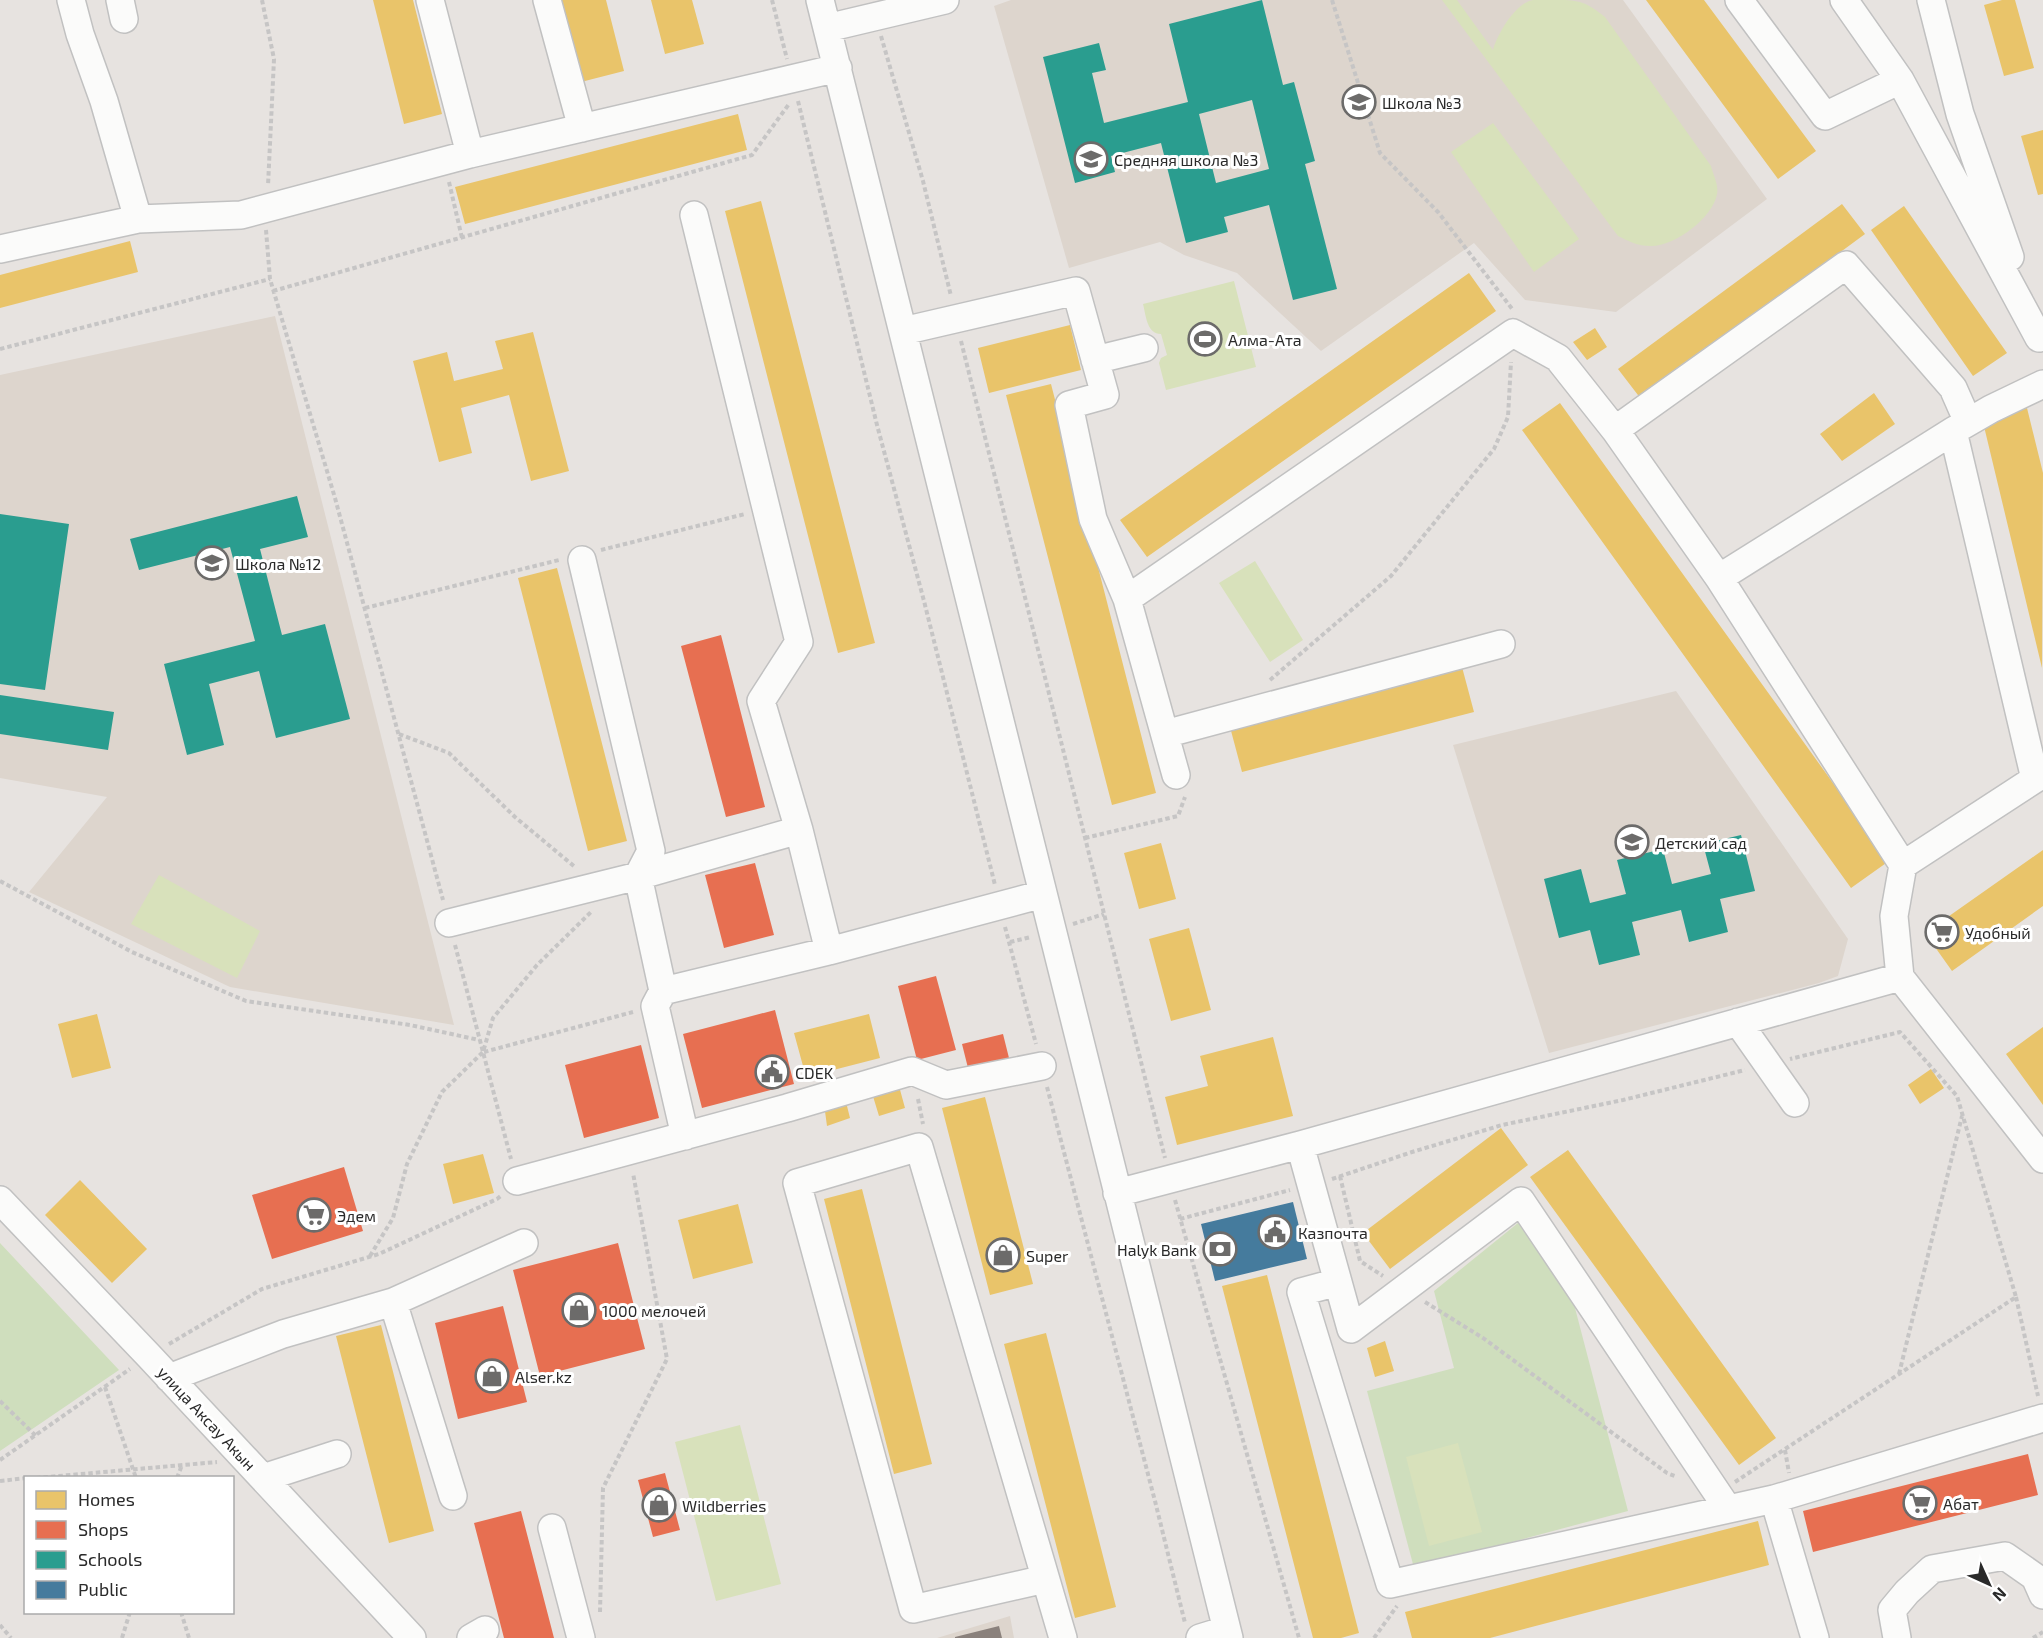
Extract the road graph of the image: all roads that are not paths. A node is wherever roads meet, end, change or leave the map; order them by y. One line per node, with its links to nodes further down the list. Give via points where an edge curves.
1 (71, 0): 15 (street)
2 (430, 0): 13 (street)
3 (547, 0): 12 (street)
4 (820, 0): 9 (street)
5 (1739, 0): 11 (street, via 1825,116)
6 (1844, 0): 11 (street)
7 (1931, 0): 19 (street, via 1960,114)
8 (935, 1): 9 (street)
9 (827, 28): 10 (street)
10 (838, 68): 12 (street); 17 (street)
11 (1900, 80): 19 (street)
12 (582, 128): 13 (street)
13 (457, 158): 15 (street, via 241,215)
14 (694, 215): 30 (street, via 799,642 761,701)
15 (138, 219): 16 (street)
16 (0, 249)
17 (903, 331): 20 (street, via 1076,291); 33 (street)
18 (1144, 348): 20 (street)
19 (2041, 348)
20 (1095, 360): 26 (street, via 1105,395 1069,405 1093,519)
21 (2043, 384): 22 (street)
22 (1961, 427): 23 (street, via 1953,387 1846,265); 25 (street); 31 (street, via 2036,779)
23 (1616, 430): 25 (street); 26 (street, via 1558,358 1513,333)
24 (582, 560): 32 (street, via 651,850)
25 (1719, 578): 31 (street)
26 (1127, 599): 28 (street)
27 (1502, 645): 28 (street)
28 (1165, 734): 29 (street)
29 (1181, 785)
30 (799, 830): 32 (street); 35 (street)
31 (1903, 865): 36 (street, via 1894,916)
32 (638, 876): 34 (street); 37 (street)
33 (1043, 894): 35 (street); 45 (street)
34 (449, 923)
35 (829, 951): 37 (street)
36 (1900, 977): 38 (street); 43 (street)
37 (659, 999): 41 (street)
38 (1738, 1022): 40 (street); 42 (street)
39 (1042, 1066): 41 (street, via 946,1085 912,1071)
40 (1795, 1103)
41 (685, 1136): 44 (street)
42 (1300, 1145): 45 (street); 48 (street)
43 (2043, 1159)
44 (517, 1181)
45 (1118, 1193): 61 (street)
46 (0, 1200): 50 (street, улица Аксау Акын)
47 (524, 1243): 49 (street)
48 (1338, 1282): 56 (street, via 1351,1329 1521,1201); 56 (street, via 1301,1292 1390,1584)
49 (393, 1302): 50 (street, via 283,1334); 54 (street)
50 (169, 1377): 53 (street, улица Аксау Акын)
51 (2043, 1418): 55 (street)
52 (337, 1454): 53 (street)
53 (263, 1478): 62 (street, улица Аксау Акын)
54 (453, 1496)
55 (1774, 1499): 56 (street); 65 (street)
56 (1723, 1501)
57 (552, 1528): 63 (street)
58 (1045, 1579): 58 (street, via 919,1148 797,1183 913,1609); 64 (street)
59 (2043, 1595): 66 (street, via 2035,1577 2005,1556 1932,1569 1892,1610)
60 (1193, 1632): 61 (street)
61 (1227, 1634)
62 (412, 1638)
63 (581, 1638)
64 (1063, 1638)
65 (1815, 1638)
66 (1898, 1638)

